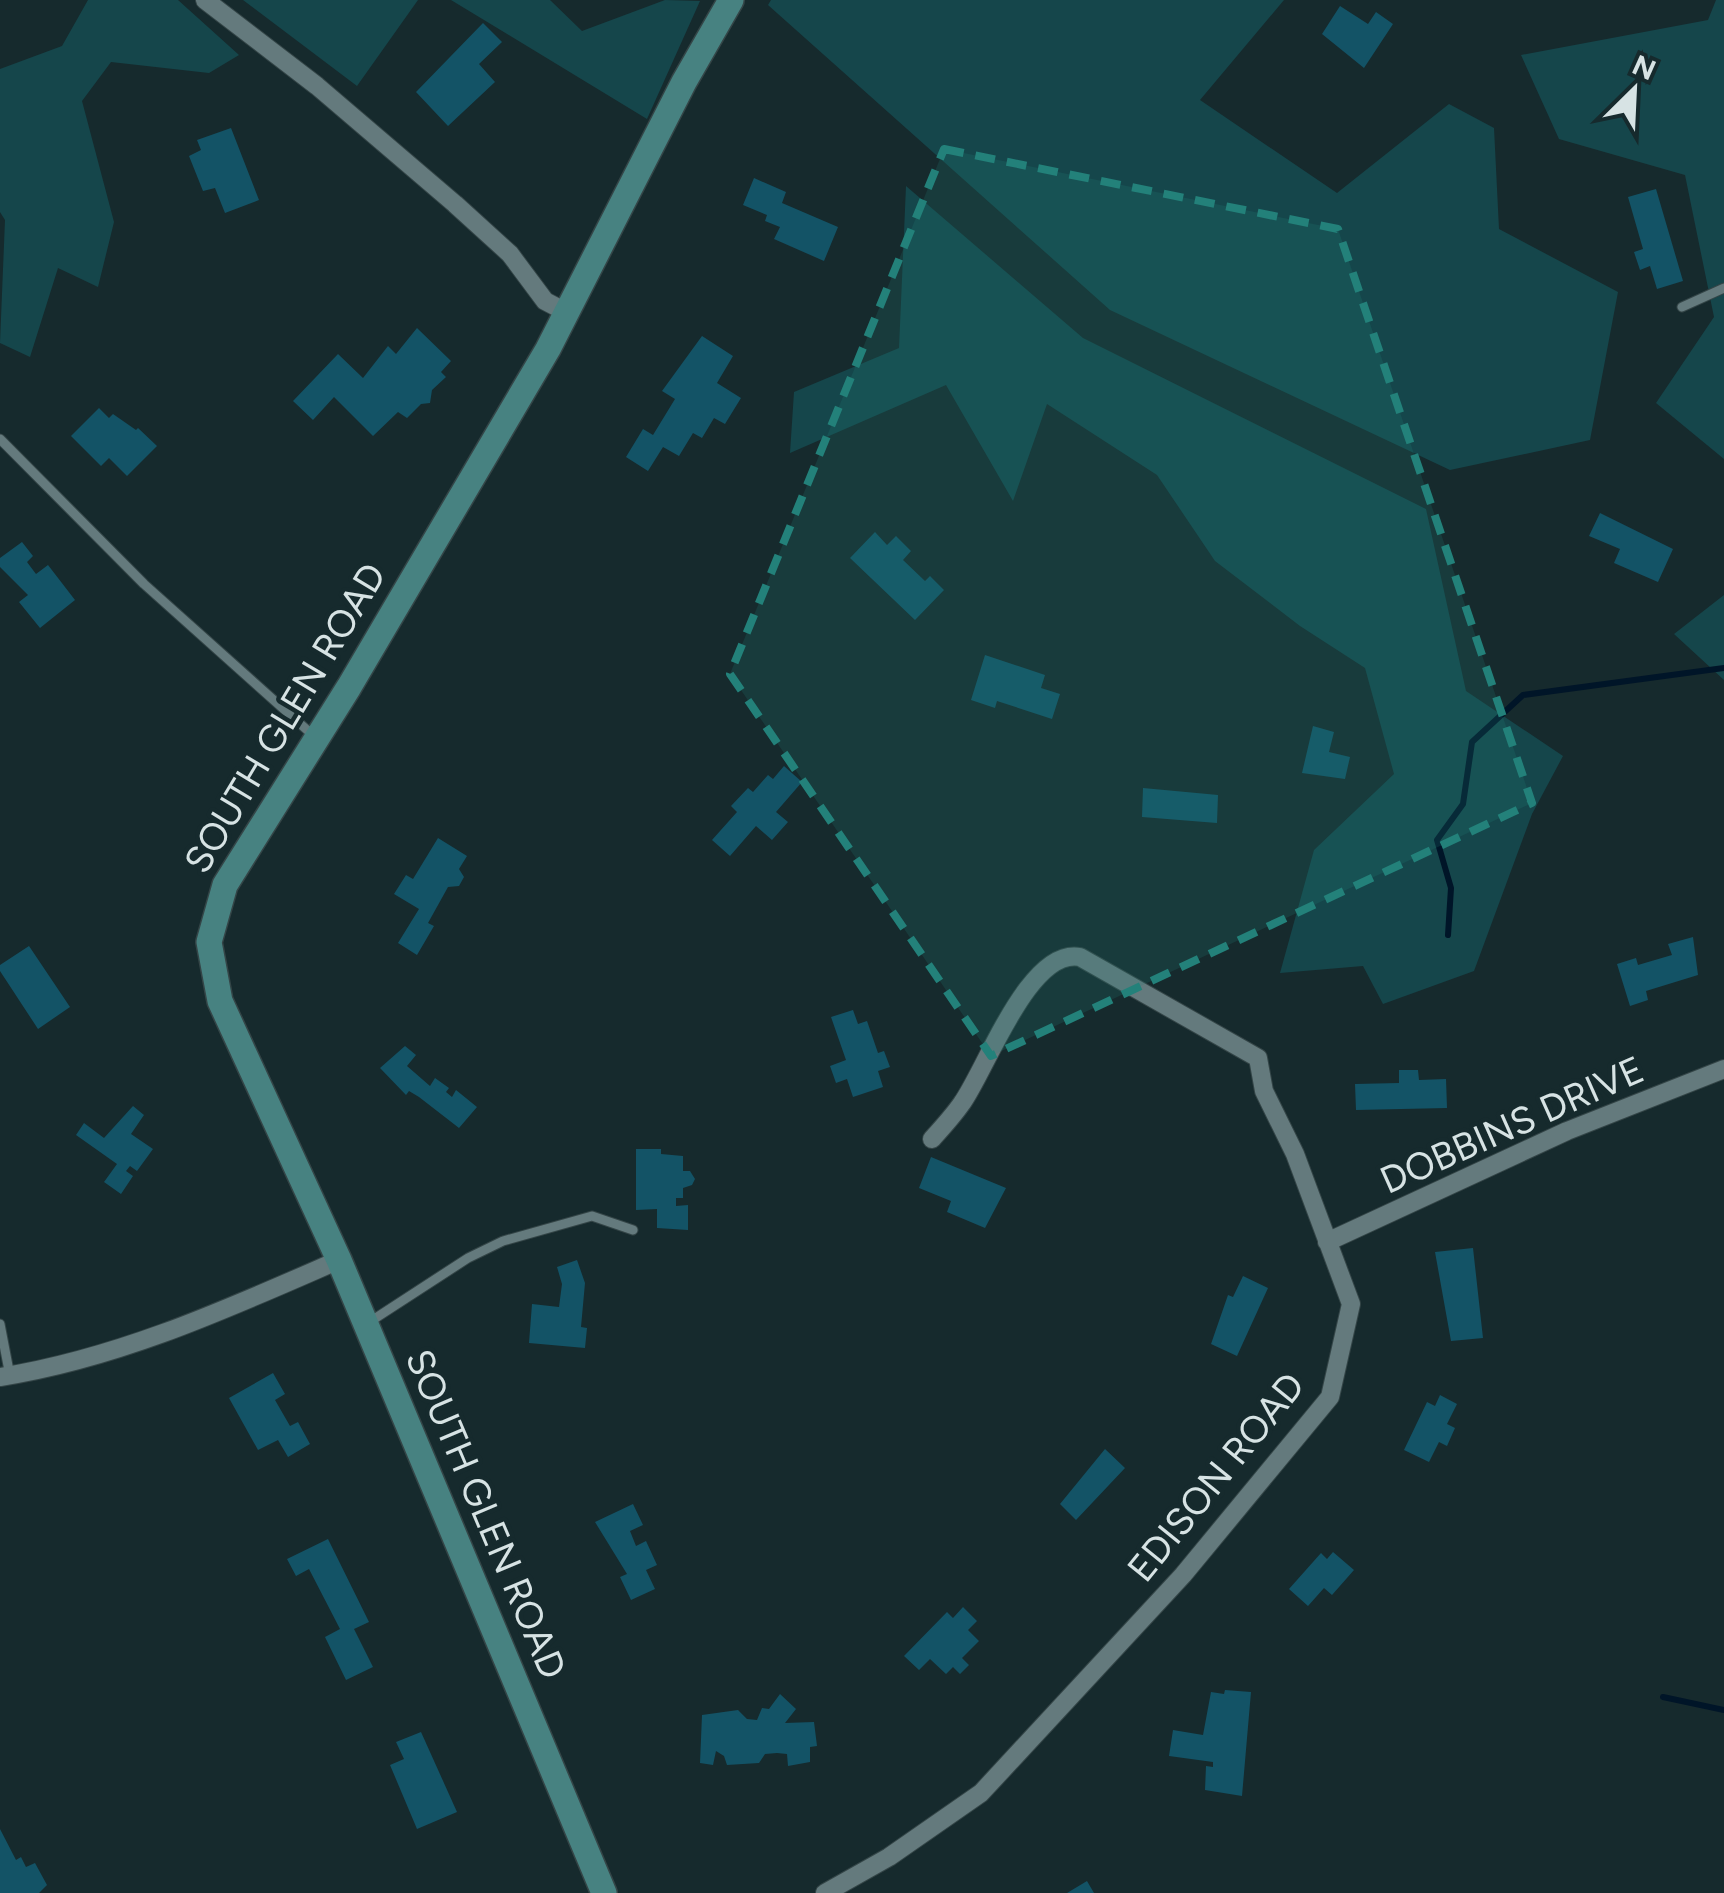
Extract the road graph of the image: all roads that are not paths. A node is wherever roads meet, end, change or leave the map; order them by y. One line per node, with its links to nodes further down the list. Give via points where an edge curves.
1 (205, 0): 5 (street, via 455,204 510,254 545,301)
2 (730, 0): 5 (main road, SOUTH GLEN ROAD)
3 (1724, 288): 4 (lane)
4 (1682, 307)
5 (566, 312): 7 (main road, SOUTH GLEN ROAD)
6 (0, 439): 7 (lane, via 140,580)
7 (317, 738): 12 (main road, SOUTH GLEN ROAD, via 225,885 209,957 220,1001)
8 (1724, 1069): 11 (street, DOBBINS DRIVE, via 1567,1131)
9 (932, 1139): 11 (street, EDISON ROAD, via 963,1102 1020,997 1057,963 1080,957 1258,1058 1264,1092)
10 (633, 1230): 14 (lane, via 592,1216 503,1242)
11 (1328, 1242): 17 (street, EDISON ROAD, via 1351,1304 1330,1396 1183,1576 981,1792)
12 (339, 1260): 14 (main road, SOUTH GLEN ROAD); 15 (street, via 174,1332)
13 (0, 1324): 15 (lane)
14 (366, 1325): 16 (main road, SOUTH GLEN ROAD)
15 (5, 1376)
16 (604, 1893)
17 (825, 1893)

